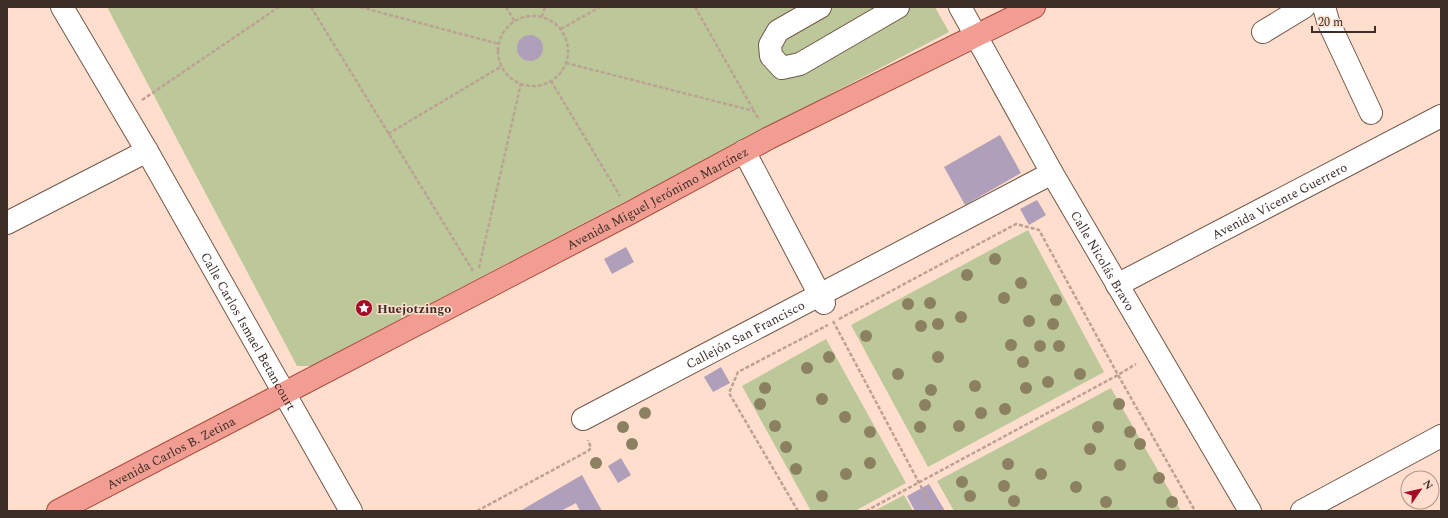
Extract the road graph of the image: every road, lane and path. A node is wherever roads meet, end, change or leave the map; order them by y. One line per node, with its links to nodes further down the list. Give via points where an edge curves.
1 (62, 7): 26 (street, Calle Carlos Ismael Betancourt)
2 (279, 7): 26 (path)
3 (310, 7): 29 (path)
4 (360, 7): 20 (path)
5 (506, 7): 16 (path)
6 (545, 7): 15 (path)
7 (600, 7): 17 (path)
8 (695, 7): 25 (path)
9 (820, 7): 10 (street, via 778,31 770,44 771,56 782,68 800,64)
10 (898, 7)
11 (960, 7): 19 (street, Calle Nicolás Bravo)
12 (1034, 7): 19 (main road, Avenida Miguel Jerónimo Martínez)
13 (1304, 7): 18 (street)
14 (1324, 7): 27 (street, via 1328,21)
15 (542, 17): 16 (path, via 520,18); 17 (path)
16 (515, 22): 20 (path, via 503,33)
17 (561, 30): 21 (path, via 568,52)
18 (1263, 32)
19 (976, 36): 30 (main road, Avenida Miguel Jerónimo Martínez); 33 (street, Calle Nicolás Bravo)
20 (499, 44): 22 (path)
21 (566, 63): 23 (path); 25 (path)
22 (502, 66): 24 (path, via 509,75); 29 (path)
23 (551, 81): 24 (path, via 541,85); 34 (path)
24 (521, 83): 36 (path)
25 (754, 111): 30 (path)
26 (125, 112): 31 (street, Calle Carlos Ismael Betancourt)
27 (1371, 113)
28 (1441, 116): 37 (street, Avenida Vicente Guerrero)
29 (388, 134): 36 (path)
30 (769, 138): 32 (main road, Avenida Miguel Jerónimo Martínez)
31 (147, 151): 35 (street); 41 (street, Calle Carlos Ismael Betancourt)
32 (744, 151): 34 (main road, Avenida Miguel Jerónimo Martínez); 38 (street)
33 (1052, 173): 37 (street, Calle Nicolás Bravo); 38 (street, Callejón San Francisco)
34 (630, 213): 36 (main road, Avenida Miguel Jerónimo Martínez)
35 (7, 223)
36 (480, 283): 41 (main road, Avenida Miguel Jerónimo Martínez)
37 (1117, 285): 52 (street, Calle Nicolás Bravo)
38 (827, 309): 40 (path, via 1016,224 1039,230); 42 (street, Callejón San Francisco); 44 (path); 48 (path, via 738,372 729,393)
39 (1136, 364): 40 (path)
40 (1118, 375): 44 (path); 51 (path)
41 (284, 394): 45 (main road, Avenida Carlos B. Zetina); 46 (street, Calle Carlos Ismael Betancourt)
42 (583, 418): 47 (path, via 580,426 591,444 588,451)
43 (1441, 436): 53 (street)
44 (919, 483): 49 (path); 50 (path)
45 (58, 511)
46 (351, 511)
47 (477, 511)
48 (798, 511)
49 (866, 511)
50 (934, 511)
51 (1195, 511)
52 (1250, 511)
53 (1302, 511)

